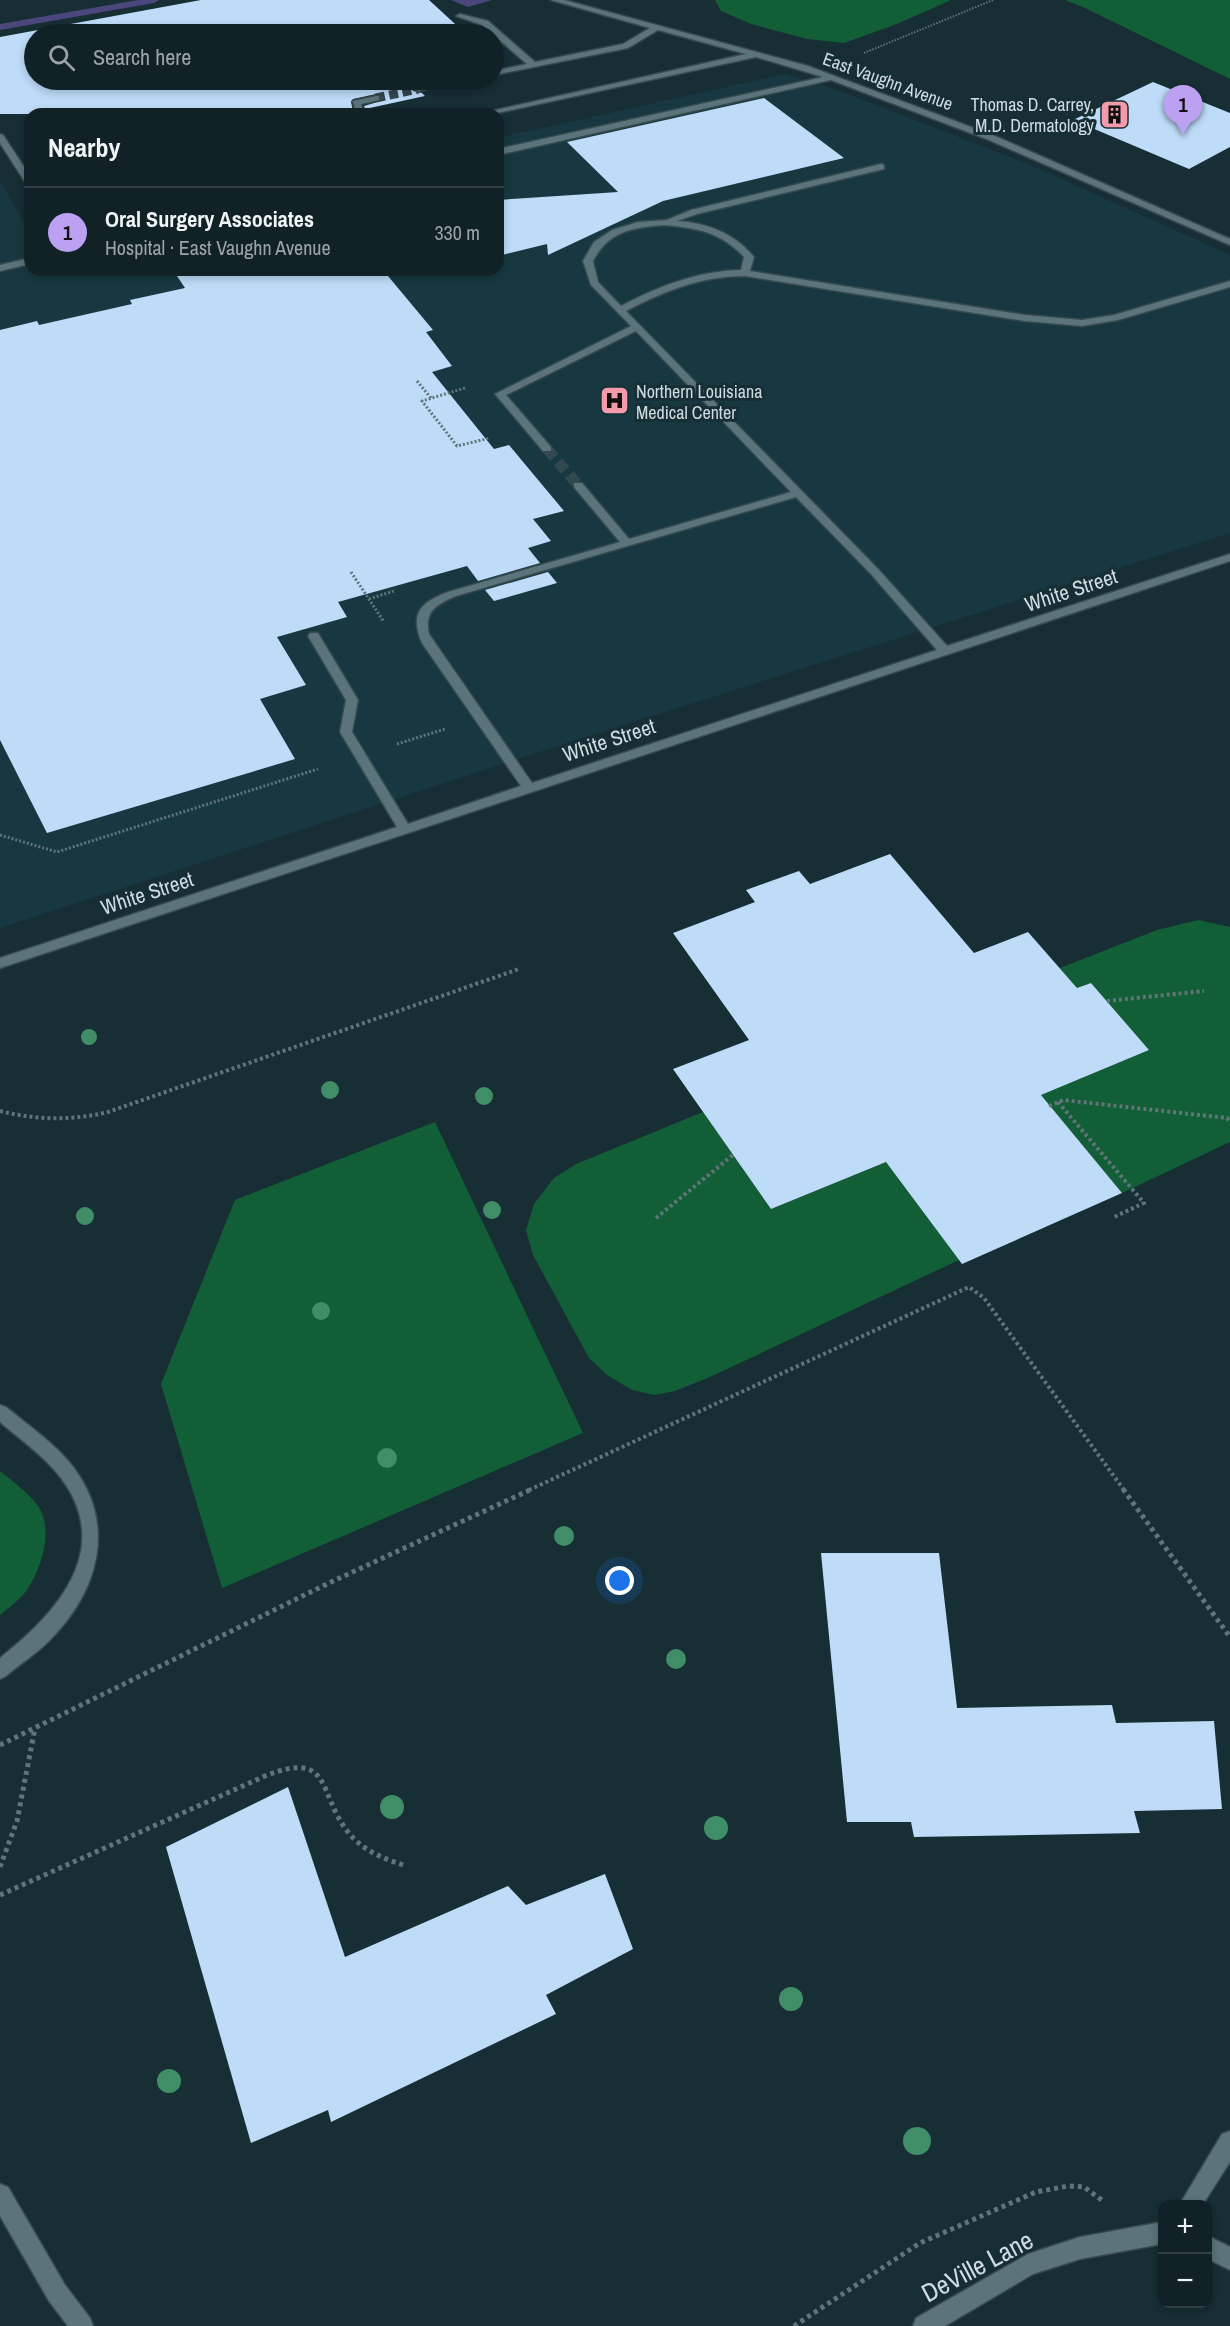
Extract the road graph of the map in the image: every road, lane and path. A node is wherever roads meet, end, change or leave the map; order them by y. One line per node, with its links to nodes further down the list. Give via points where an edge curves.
1 (555, 0): 4 (street, East Vaughn Avenue)
2 (602, 0): 4 (street)
3 (993, 0): 9 (path)
4 (582, 7): 7 (street, East Vaughn Avenue)
5 (460, 16): 6 (street)
6 (485, 24)
7 (658, 27): 10 (street, East Vaughn Avenue); 11 (street, via 625,46)
8 (504, 40): 11 (street)
9 (863, 53)
10 (757, 54): 13 (street, East Vaughn Avenue); 16 (street)
11 (533, 65): 12 (street)
12 (504, 71)
13 (831, 78): 18 (street); 22 (street, East Vaughn Avenue, via 992,138)
14 (376, 98): 15 (street, via 356,104)
15 (358, 108)
16 (504, 109)
17 (0, 137): 20 (street)
18 (504, 151)
19 (880, 167): 21 (street, via 694,212)
20 (24, 174)
21 (665, 223): 25 (street, via 701,226 727,235 749,257); 27 (street, via 622,229 605,236 590,252 591,278)
22 (1230, 242)
23 (24, 262): 24 (street)
24 (0, 268)
25 (745, 273): 26 (street, via 1025,318 1082,323 1115,318); 27 (street, via 719,274 683,283)
26 (1230, 284)
27 (620, 310): 28 (street)
28 (637, 327): 31 (street, via 500,394); 33 (street)
29 (417, 381): 30 (path)
30 (431, 398)
31 (547, 449)
32 (578, 485): 34 (street)
33 (799, 493): 34 (street); 37 (street)
34 (627, 543): 39 (street, via 452,594 426,606 422,632 428,644)
35 (1230, 557): 37 (street, White Street)
36 (314, 636): 40 (street, via 352,700 346,732)
37 (946, 652): 39 (street, White Street)
38 (318, 769): 41 (path, via 57,852)
39 (528, 787): 40 (street, White Street)
40 (404, 828): 42 (street, White Street)
41 (0, 835)
42 (0, 963)
43 (519, 969): 48 (path, via 81,1119 60,1121)
44 (1204, 991): 45 (path)
45 (1107, 1001)
46 (1058, 1102): 47 (path); 49 (path, via 1227,1118); 52 (path, via 1143,1203)
47 (1049, 1106)
48 (0, 1111)
49 (1230, 1122)
50 (733, 1155): 51 (path)
51 (656, 1218)
52 (1112, 1218)
53 (0, 1412): 55 (street, via 68,1474 81,1493 91,1533 91,1552 69,1602 48,1629)
54 (1230, 1637): 56 (path, via 984,1298 969,1287 330,1582)
55 (0, 1670)
56 (35, 1727): 57 (path); 59 (path, via 17,1821)
57 (0, 1745)
58 (403, 1865): 60 (path, via 383,1860 348,1834 321,1776 302,1767 248,1784)
59 (0, 1867)
60 (0, 1895)
61 (1230, 2142): 63 (street)
62 (0, 2195): 68 (street, via 57,2293)
63 (1194, 2200)
64 (1108, 2205): 69 (path, via 1084,2187 1036,2192 920,2243)
65 (1158, 2234): 70 (street, DeVille Lane, via 1080,2248 1028,2265)
66 (1212, 2249): 67 (street)
67 (1230, 2259)
68 (82, 2326)
69 (794, 2326)
70 (924, 2326)

